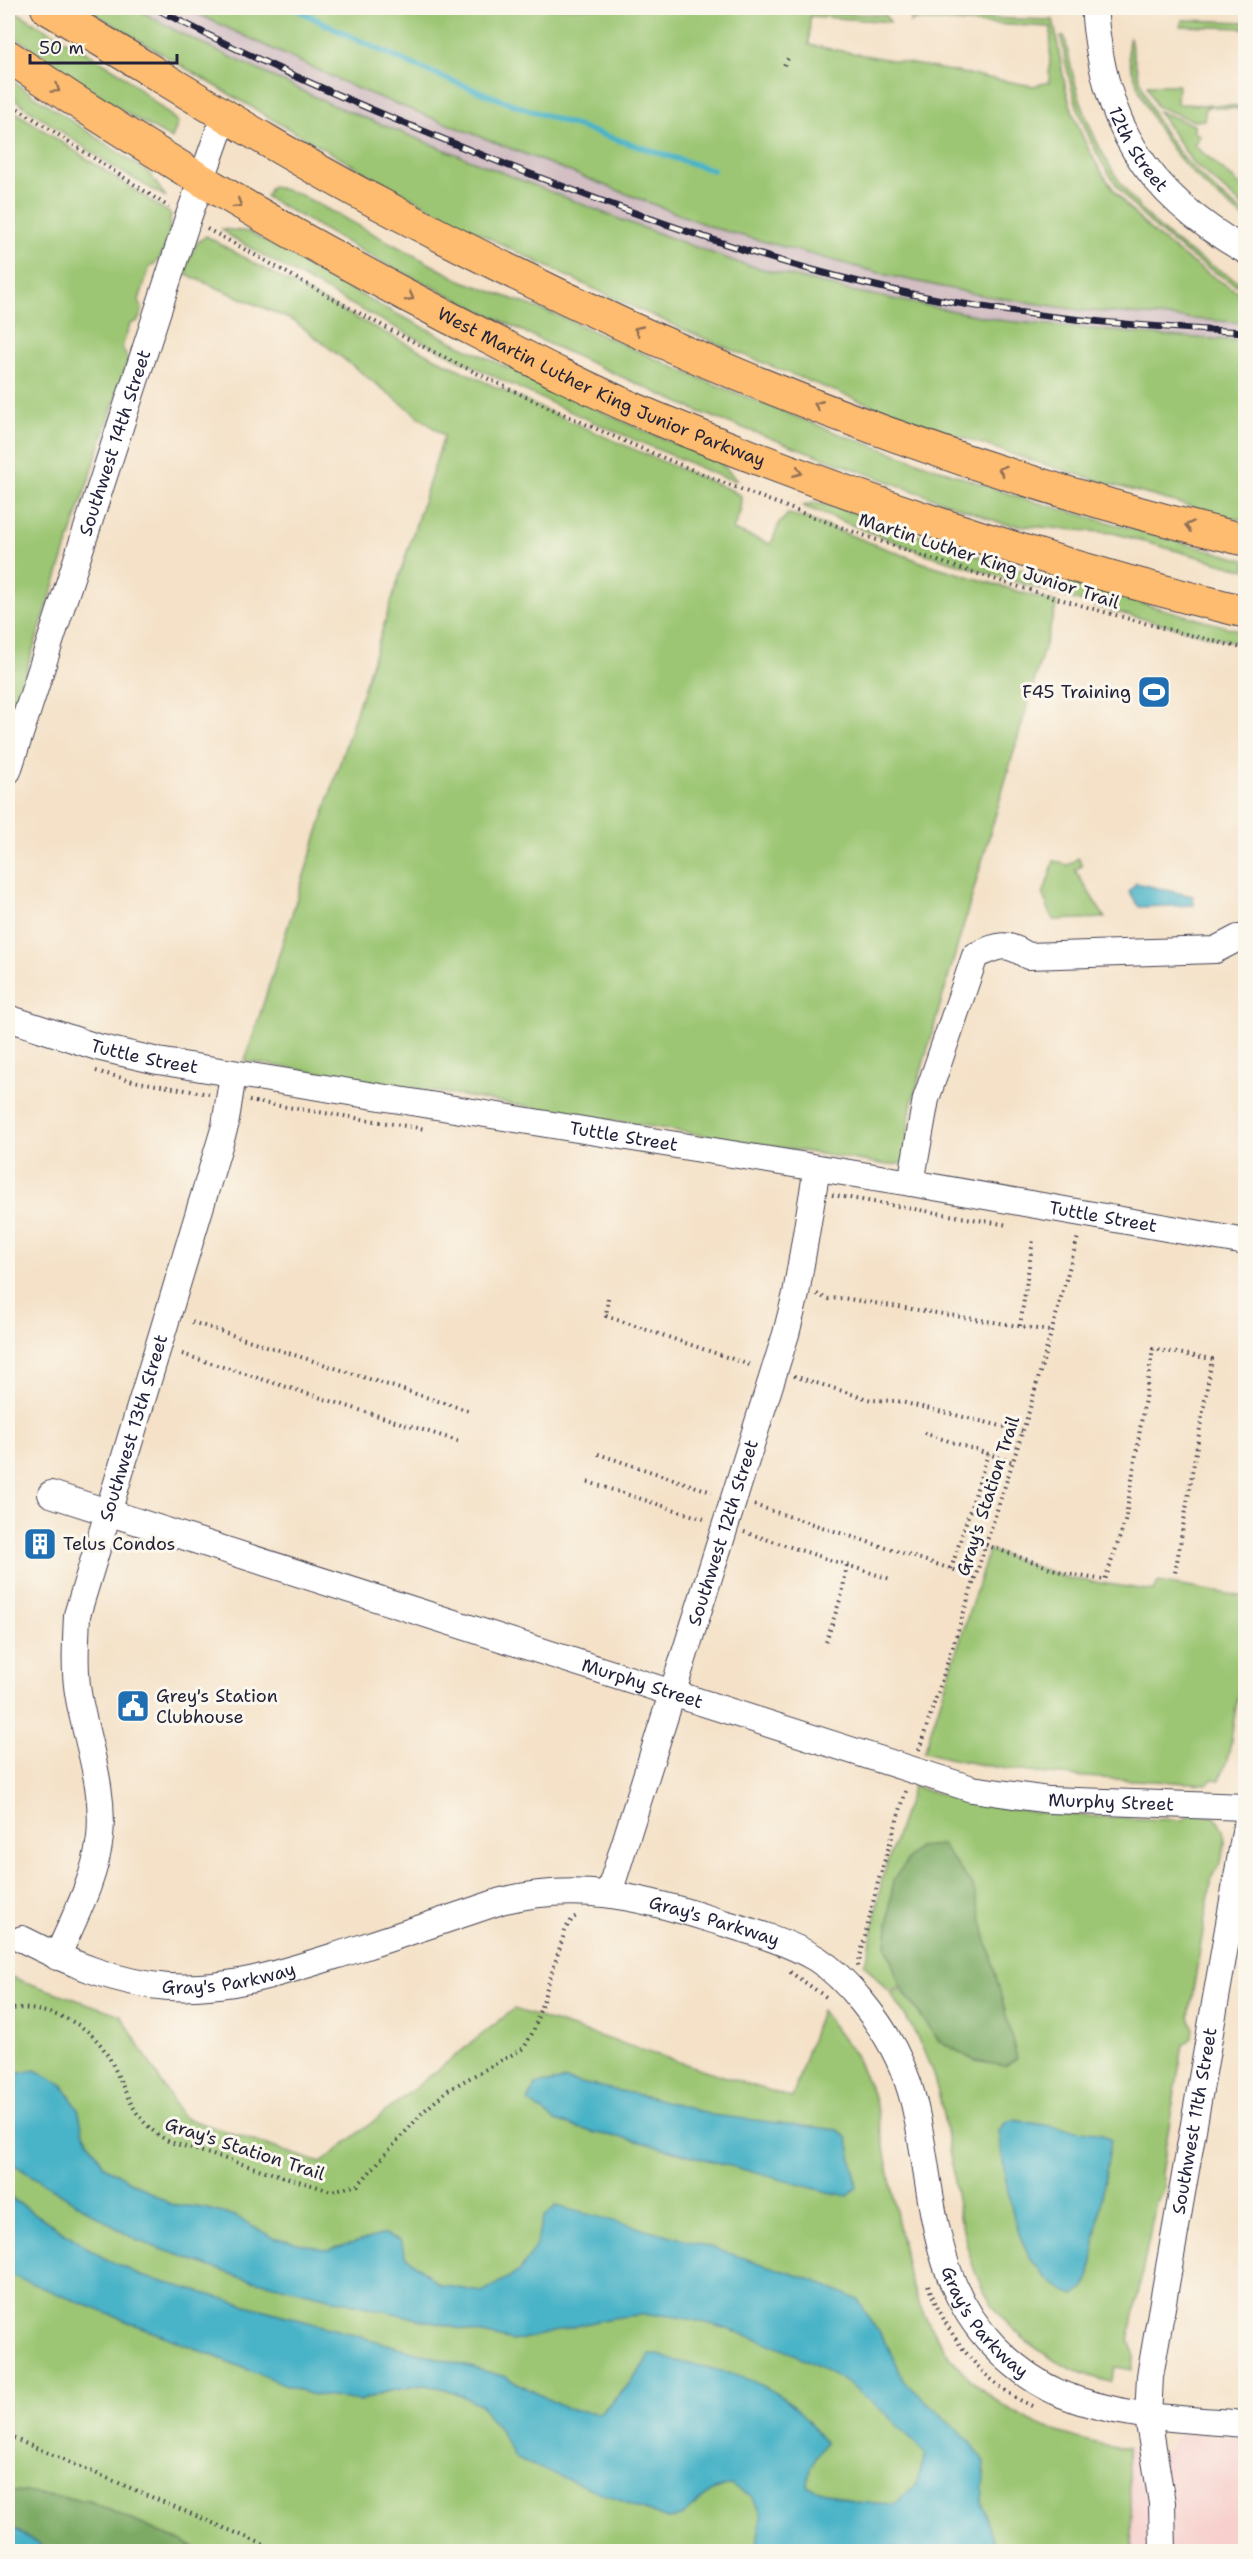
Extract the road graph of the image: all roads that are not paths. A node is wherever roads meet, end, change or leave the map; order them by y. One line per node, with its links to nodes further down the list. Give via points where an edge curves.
1 (47, 8): 4 (main road)
2 (1094, 8): 6 (street, 12th Street, via 1100,66 1110,103 1131,144 1168,194)
3 (8, 56): 5 (main road, West Martin Luther King Junior Parkway, one-way to 5)
4 (225, 114): 5 (street, Southwest 14th Street); 7 (main road, one-way to 4, via 1137,512 956,456 674,347 439,235)
5 (200, 181): 8 (main road, West Martin Luther King Junior Parkway, one-way to 8, via 382,283 652,417 888,507 1112,577); 9 (street, Southwest 14th Street)
6 (1245, 251)
7 (1245, 540)
8 (1245, 612)
9 (8, 771)
10 (1245, 938): 14 (street, via 1215,950 1028,956 1012,945 997,946 975,956 926,1099)
11 (8, 1018): 12 (street, Tuttle Street, via 128,1055)
12 (233, 1074): 13 (street, Tuttle Street); 17 (street, Southwest 13th Street, via 225,1126)
13 (817, 1168): 14 (street, Tuttle Street); 18 (street, Southwest 12th Street, via 794,1307)
14 (911, 1183): 15 (street, Tuttle Street)
15 (1245, 1242)
16 (51, 1494): 17 (street, Murphy Street)
17 (107, 1512): 18 (street, Murphy Street); 23 (street, Southwest 13th Street, via 77,1615 75,1656 78,1693 101,1805 100,1839)
18 (671, 1694): 19 (street, Murphy Street, via 972,1789 1048,1800); 21 (street, Southwest 12th Street)
19 (1245, 1807)
20 (1245, 1826): 24 (street, Southwest 11th Street, via 1150,2376)
21 (609, 1893): 23 (street, Gray's Parkway, via 532,1893 275,1975 236,1983 167,1987 127,1981); 24 (street, Gray's Parkway, via 664,1905 775,1940 819,1960 852,1989 893,2046 903,2071 914,2103 936,2235 947,2272 961,2304 981,2333 1032,2378 1088,2404)
22 (22, 1939): 23 (street, Gray's Parkway)
23 (57, 1957)
24 (1148, 2417): 25 (street, Gray's Parkway); 26 (street, Southwest 11th Street, via 1162,2503)
25 (1245, 2424)
26 (1163, 2552)

